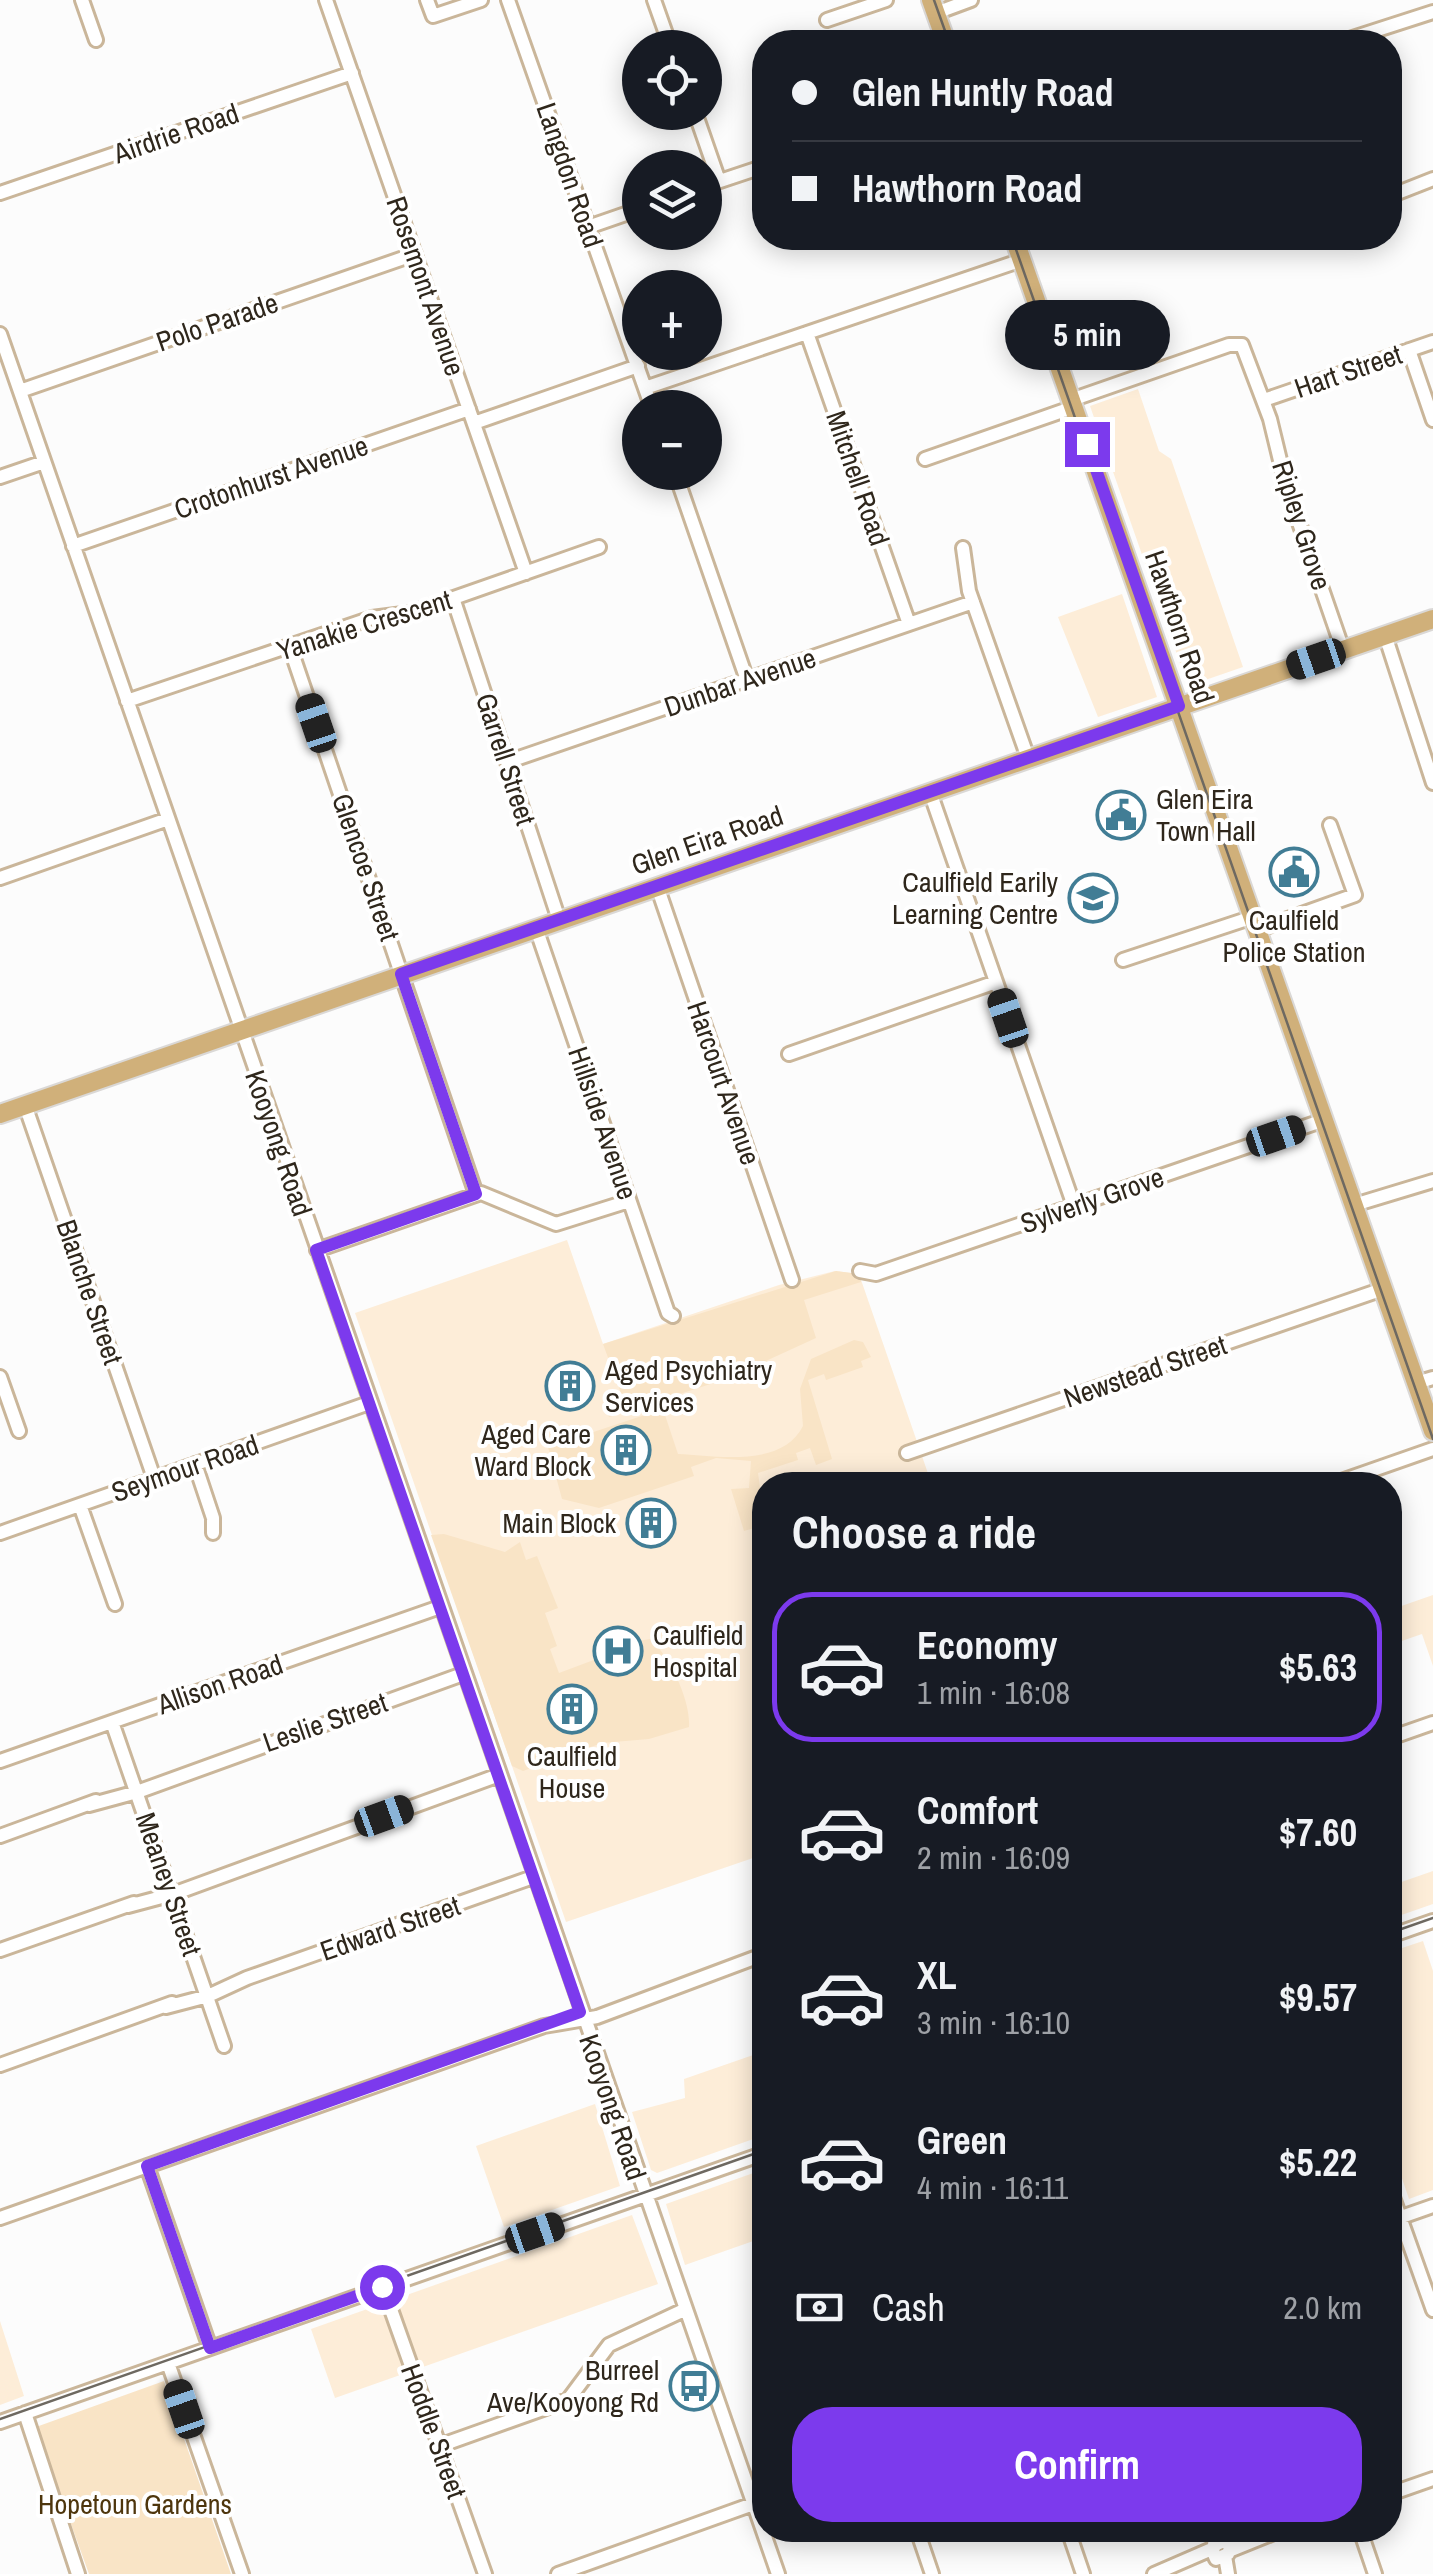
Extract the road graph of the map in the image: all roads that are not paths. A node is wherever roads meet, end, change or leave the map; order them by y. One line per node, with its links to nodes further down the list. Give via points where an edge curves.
1 (82, 0): 15 (street)
2 (326, 0): 16 (street, Rosemont Avenue)
3 (428, 0): 4 (street, via 433,16)
4 (481, 0)
5 (508, 0): 23 (street, Langdon Road)
6 (654, 0): 12 (street)
7 (886, 0): 11 (street)
8 (971, 0): 9 (street)
9 (933, 6): 13 (main road)
10 (1433, 12): 14 (street)
11 (826, 20)
12 (665, 30)
13 (942, 30)
14 (1377, 30)
15 (96, 40)
16 (352, 73): 21 (street, Airdrie Road); 25 (street, Rosemont Avenue)
17 (752, 170): 18 (street)
18 (722, 180)
19 (1433, 180): 20 (street)
20 (1402, 192)
21 (0, 194)
22 (622, 215): 23 (street)
23 (588, 227): 27 (street, Langdon Road)
24 (1019, 250): 26 (main road, Hawthorn Road)
25 (415, 254): 35 (street, Polo Parade); 38 (street, Rosemont Avenue)
26 (1022, 260): 28 (street); 37 (main road, Hawthorn Road)
27 (622, 322)
28 (806, 332): 34 (street); 51 (street, Mitchell Road)
29 (0, 334): 35 (street, Kooyong Road)
30 (1433, 342): 31 (street, Hart Street)
31 (1409, 350): 36 (street, Hart Street); 39 (street)
32 (625, 370): 38 (street, Crotonhurst Avenue)
33 (639, 370): 34 (street, Langdon Road)
34 (646, 388)
35 (20, 390): 41 (street, Kooyong Road)
36 (1264, 400): 37 (street, Ripley Grove, via 1247,352 1234,344); 54 (street, Ripley Grove)
37 (1072, 404): 40 (street); 57 (main road, Hawthorn Road)
38 (471, 416): 44 (street, Crotonhurst Avenue); 47 (street, Rosemont Avenue)
39 (1433, 420)
40 (925, 459)
41 (44, 462): 42 (street); 44 (street, Kooyong Road)
42 (0, 477)
43 (681, 490): 55 (street)
44 (73, 546): 56 (street, Kooyong Road)
45 (600, 547): 47 (street, Yanakie Crescent)
46 (963, 548): 49 (street)
47 (526, 572): 48 (street, Yanakie Crescent)
48 (453, 598): 53 (street, Yanakie Crescent); 59 (street, Garrell Street)
49 (973, 602): 51 (street, Dunbar Avenue); 58 (street)
50 (1433, 619): 52 (main road, Glen Eira Road)
51 (909, 624): 55 (street, Dunbar Avenue)
52 (1381, 636): 54 (main road, Glen Eira Road); 60 (street)
53 (290, 647): 56 (street, Yanakie Crescent); 70 (street, Glencoe Street)
54 (1343, 650): 57 (main road, Glen Eira Road)
55 (748, 680): 59 (street, Dunbar Avenue)
56 (127, 700): 62 (street, Kooyong Road)
57 (1179, 706): 58 (main road, Glen Eira Road); 67 (main road, Hawthorn Road)
58 (1028, 758): 61 (main road, Glen Eira Road)
59 (507, 762): 66 (street, Garrell Street)
60 (1433, 783)
61 (930, 792): 65 (main road, Glen Eira Road); 71 (street)
62 (168, 819): 64 (street); 72 (street, Kooyong Road)
63 (1330, 824): 67 (street, via 1355,895)
64 (0, 878)
65 (657, 886): 66 (main road, Glen Eira Road); 84 (street, Harcourt Avenue)
66 (560, 920): 68 (main road, Glen Eira Road)
67 (1255, 923): 69 (street); 76 (main road, Hawthorn Road)
68 (536, 928): 70 (main road, Glen Eira Road); 79 (street, Hillside Avenue)
69 (1123, 960)
70 (401, 974): 72 (main road, Glen Eira Road); 78 (street, Glencoe Street)
71 (996, 982): 73 (street); 80 (street)
72 (240, 1030): 74 (main road, Glen Eira Road); 82 (street, Kooyong Road)
73 (790, 1054)
74 (25, 1105): 75 (main road, Glen Eira Road); 96 (street, Blanche Street)
75 (0, 1114)
76 (1324, 1120): 80 (street, Sylverly Grove); 81 (main road, Hawthorn Road)
77 (1433, 1181): 81 (street)
78 (476, 1194): 79 (street, via 556,1224); 82 (street)
79 (629, 1201): 86 (street, Hillside Avenue)
80 (1074, 1206): 83 (street, Sylverly Grove, via 876,1274)
81 (1355, 1208): 85 (main road, Hawthorn Road)
82 (316, 1250): 89 (street, Kooyong Road)
83 (860, 1270)
84 (792, 1280)
85 (1383, 1288): 88 (main road, Hawthorn Road); 93 (street, Newstead Street)
86 (673, 1316)
87 (0, 1377): 90 (street)
88 (1425, 1385): 91 (main road, Hawthorn Road)
89 (369, 1404): 94 (street, Seymour Road); 101 (street, Kooyong Road)
90 (18, 1431)
91 (1433, 1431)
92 (1433, 1450): 95 (street)
93 (908, 1453)
94 (195, 1464): 96 (street, Seymour Road); 99 (street)
95 (1368, 1472)
96 (154, 1478): 97 (street, Seymour Road)
97 (80, 1504): 98 (street, Seymour Road); 100 (street)
98 (0, 1533)
99 (213, 1533)
100 (115, 1604)
101 (440, 1607): 102 (street, Kooyong Road); 103 (street, Allison Road)
102 (463, 1674): 107 (street, Kooyong Road); 108 (street, Leslie Street)
103 (112, 1722): 106 (street, Allison Road); 108 (street, Meaney Street)
104 (1433, 1723): 105 (street)
105 (1402, 1734)
106 (1, 1758)
107 (499, 1775): 110 (street, Kooyong Road); 111 (street)
108 (136, 1789): 109 (street, Leslie Street); 111 (street, Meaney Street)
109 (0, 1836)
110 (533, 1877): 117 (street, Edward Street); 118 (street, Kooyong Road)
111 (172, 1890): 115 (street); 117 (street, Meaney Street)
112 (1429, 1922): 113 (street); 114 (street)
113 (1402, 1932)
114 (1433, 1938)
115 (0, 1950)
116 (752, 1959): 118 (street)
117 (206, 1992): 119 (street, Meaney Street); 120 (street, Edward Street)
118 (582, 2016): 122 (street); 123 (street, Kooyong Road)
119 (224, 2046)
120 (0, 2064)
121 (752, 2158): 123 (street)
122 (147, 2166): 126 (street); 131 (street)
123 (644, 2195): 128 (street); 130 (street, Kooyong Road)
124 (1433, 2206): 125 (street)
125 (1402, 2217)
126 (0, 2218)
127 (1402, 2236): 129 (street)
128 (382, 2287): 131 (street); 135 (street, Hoddle Street)
129 (1433, 2310)
130 (686, 2315): 135 (street, via 604,2348 568,2400); 138 (street, Kooyong Road)
131 (210, 2348): 132 (street)
132 (168, 2363): 133 (street); 146 (street)
133 (21, 2415): 134 (street); 145 (street)
134 (0, 2422)
135 (439, 2446): 147 (street, Hoddle Street)
136 (1433, 2479): 137 (street)
137 (1402, 2490)
138 (752, 2501)
139 (752, 2504): 148 (street)
140 (767, 2542): 149 (street, Kooyong Road)
141 (921, 2542): 150 (street)
142 (1072, 2542): 151 (street)
143 (1364, 2542): 154 (street)
144 (1221, 2546): 152 (street); 153 (street)
145 (78, 2574)
146 (242, 2574)
147 (485, 2574)
148 (558, 2574)
149 (778, 2574)
150 (932, 2574)
151 (1083, 2574)
152 (1154, 2574)
153 (1226, 2574)
154 (1376, 2574)

